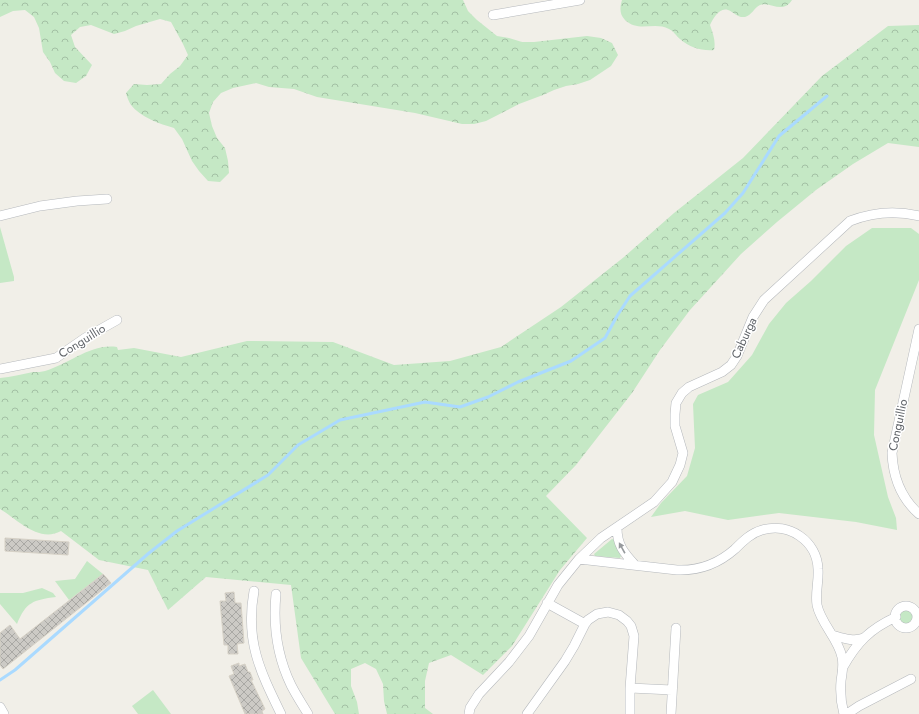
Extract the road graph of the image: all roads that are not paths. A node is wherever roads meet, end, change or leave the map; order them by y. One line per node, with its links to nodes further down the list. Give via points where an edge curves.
1 (580, 0): 2 (street)
2 (551, 2): 3 (street)
3 (493, 15)
4 (107, 199): 5 (street, via 40,206)
5 (0, 216)
6 (919, 216): 11 (street, Caburga, via 880,213 850,221 764,300 753,317 731,365 722,372 689,387 679,398 675,408 675,426 683,453 672,482 654,502)
7 (117, 320): 9 (street, Conguillio, via 84,338 56,358)
8 (919, 329): 10 (street, Conguillio, via 892,453 893,470 899,487 908,503)
9 (0, 369)
10 (919, 514)
11 (616, 528): 12 (street, Caburga); 13 (street, one-way to 11, via 625,554)
12 (579, 559): 13 (street); 16 (street, Caburga)
13 (635, 565): 21 (street, via 693,570 708,566 722,558 749,536 761,530 775,528 790,531 803,539 816,556 817,605)
14 (254, 591): 29 (street, via 251,628 255,652)
15 (276, 594): 30 (street, via 275,622 280,657 291,686)
16 (547, 603): 19 (street); 31 (street, Caburga, via 529,636 479,694)
17 (918, 615): 18 (street, via 912,608 905,606 897,611); 18 (street, via 916,622 908,627 901,626)
18 (896, 617): 22 (street, via 879,625)
19 (585, 624): 25 (street, via 592,617 608,612 628,621 634,636); 32 (street, via 565,661)
20 (676, 628): 26 (street)
21 (832, 635): 22 (street, via 852,640); 23 (street)
22 (864, 638): 23 (street)
23 (843, 667): 35 (street, via 841,704)
24 (911, 679): 36 (street)
25 (630, 688): 26 (street); 33 (street)
26 (672, 690): 34 (street)
27 (0, 707): 28 (street)
28 (4, 714)
29 (281, 714)
30 (308, 714)
31 (469, 714)
32 (527, 714)
33 (630, 714)
34 (671, 714)
35 (844, 714)
36 (847, 714)

